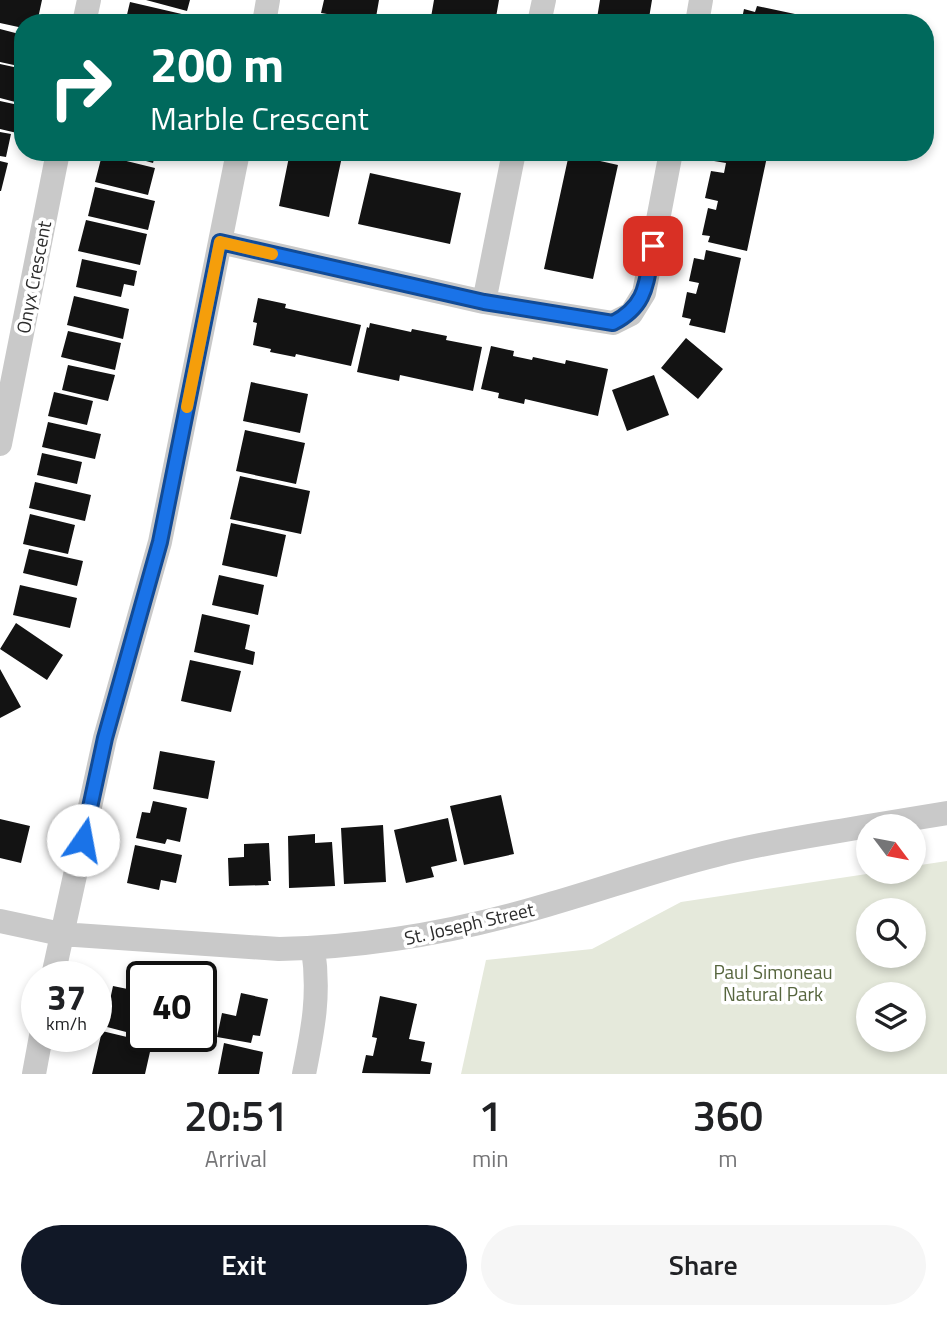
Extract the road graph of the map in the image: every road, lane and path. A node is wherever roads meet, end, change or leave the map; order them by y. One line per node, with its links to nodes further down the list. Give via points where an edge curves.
1 (56, 161): 7 (street, Onyx Crescent)
2 (236, 161): 5 (street)
3 (511, 161): 6 (street)
4 (669, 161): 6 (street, via 644,293 631,314 613,323)
5 (220, 242): 6 (street); 12 (street, via 160,542 105,738)
6 (484, 302)
7 (0, 444)
8 (947, 813): 9 (street, St. Joseph Street)
9 (926, 816)
10 (856, 828): 13 (street, St. Joseph Street, via 715,855 483,922 398,939)
11 (0, 921): 12 (street, St. Joseph Street)
12 (61, 934): 13 (street, St. Joseph Street); 14 (street)
13 (313, 948): 17 (street, via 317,1011)
14 (56, 961)
15 (38, 1052): 16 (street)
16 (34, 1074)
17 (304, 1074)

